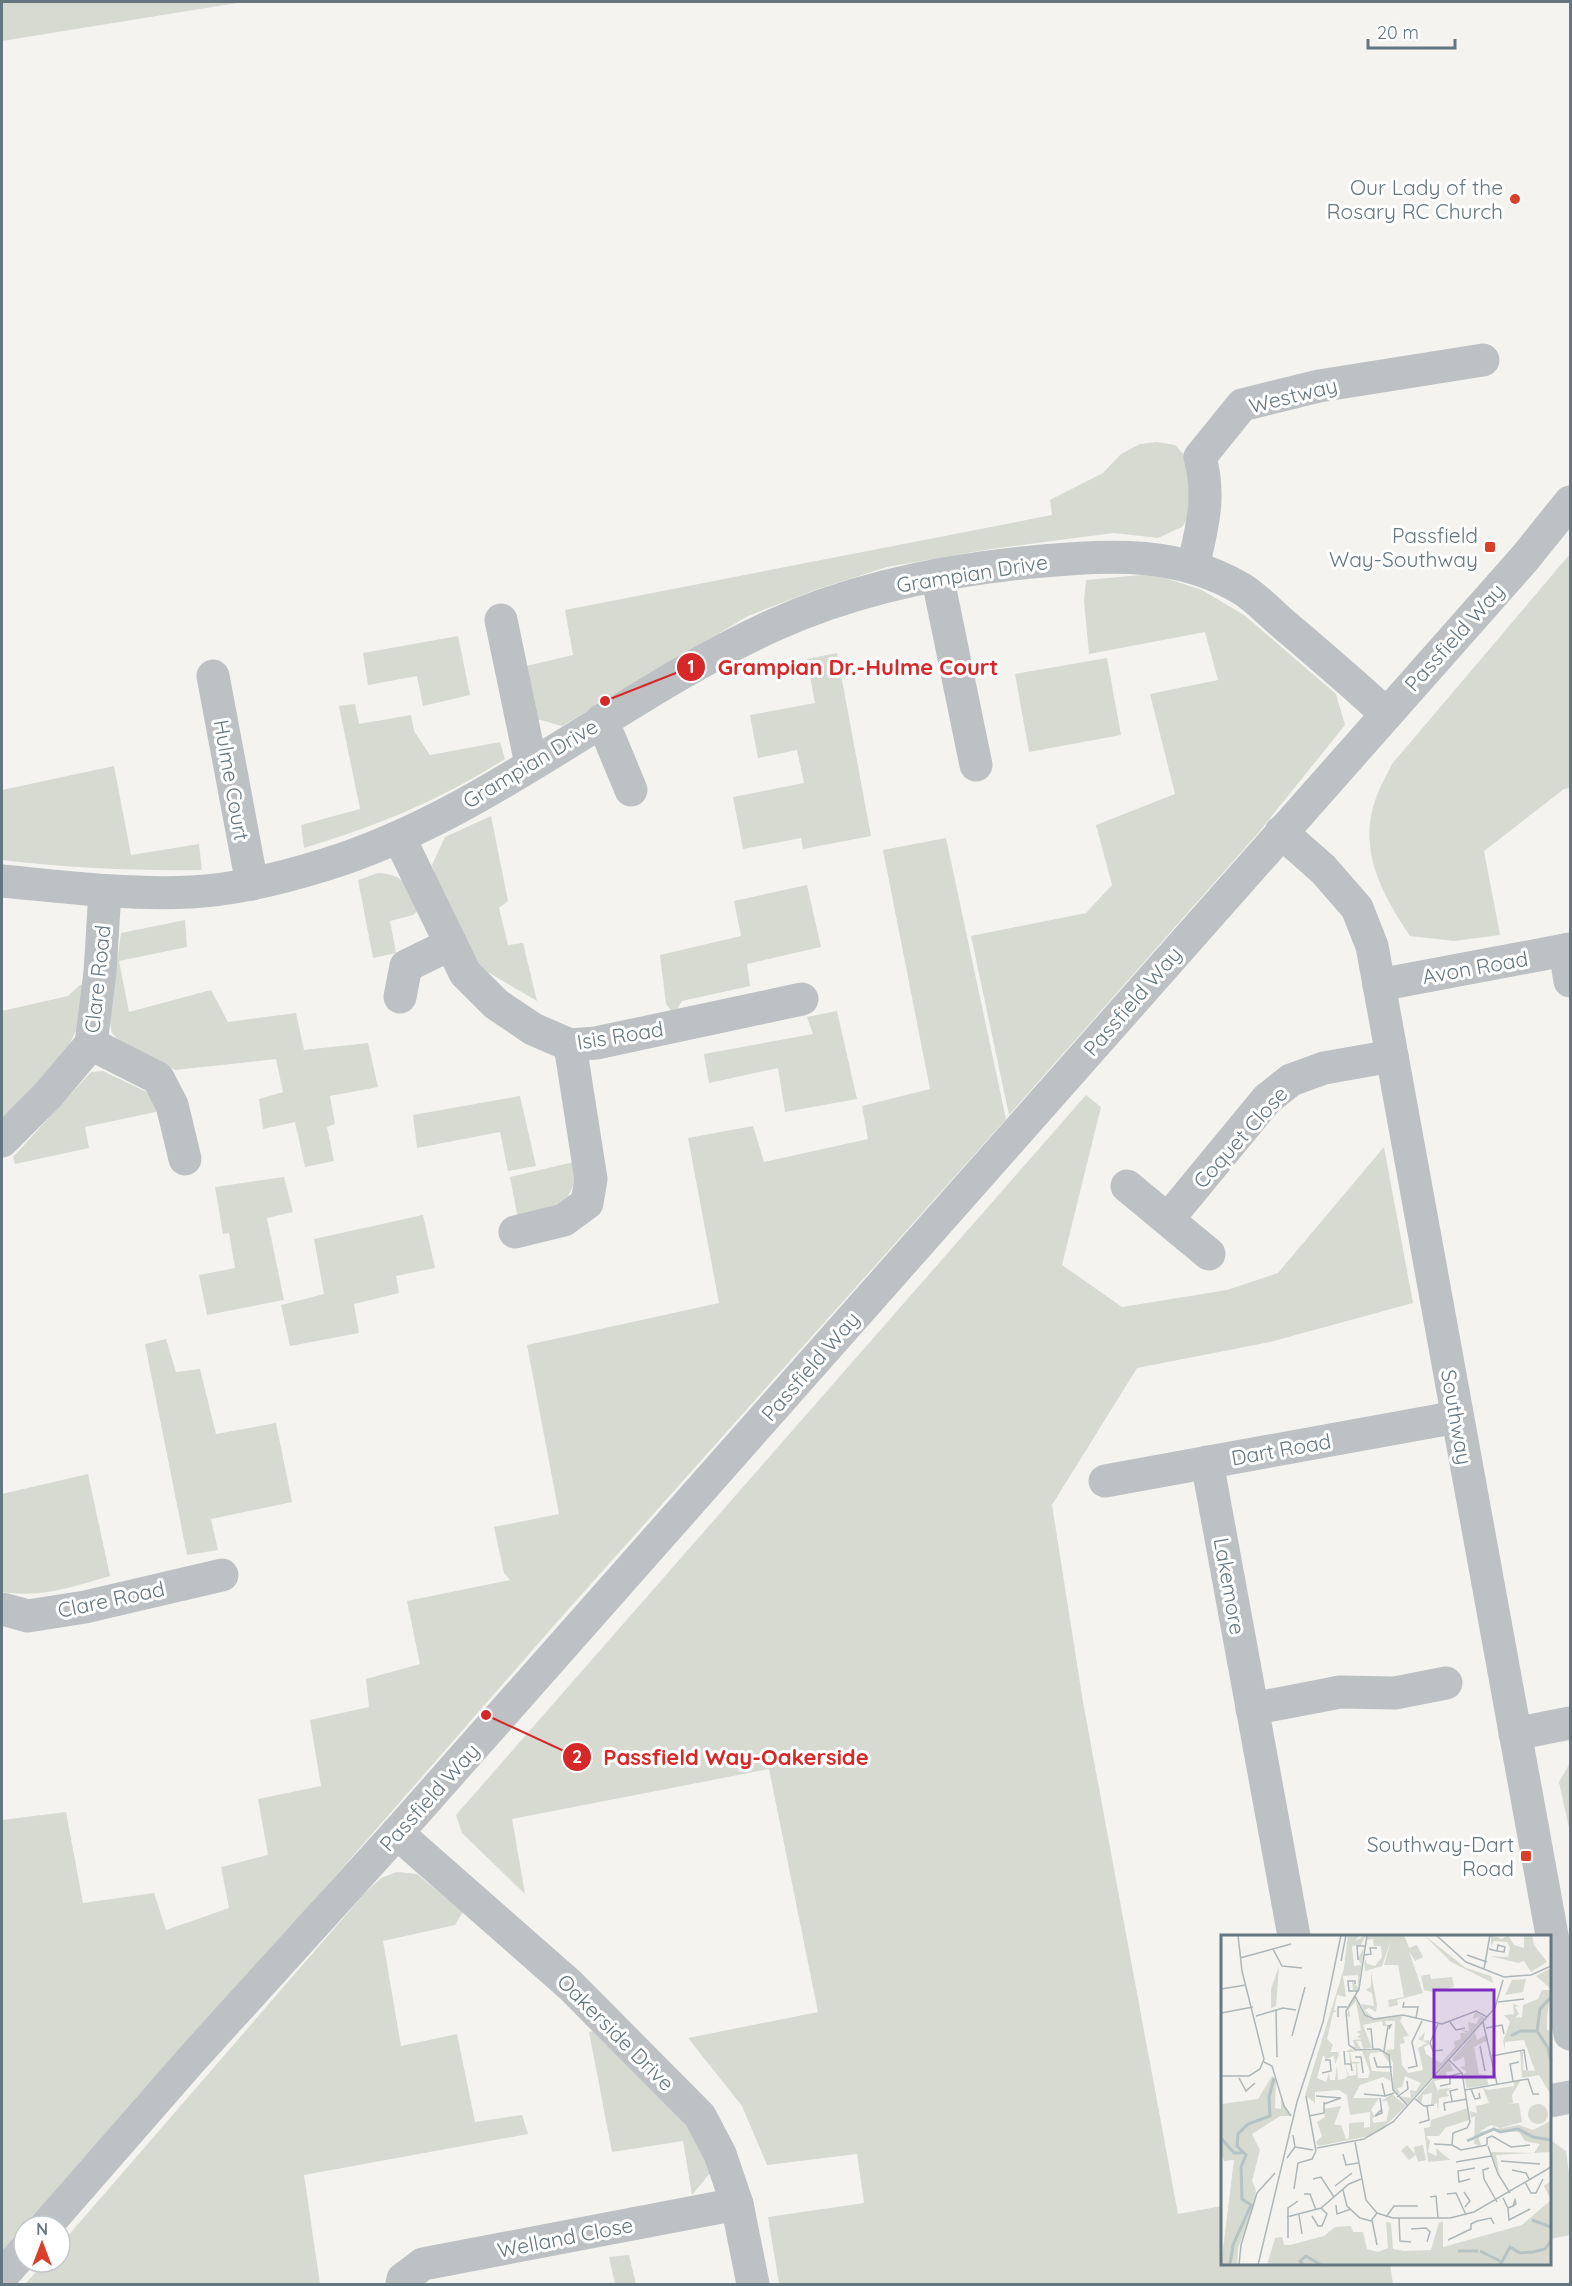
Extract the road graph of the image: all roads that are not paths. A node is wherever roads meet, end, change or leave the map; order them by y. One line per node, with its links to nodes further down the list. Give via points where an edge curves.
1 (1483, 360): 3 (street, Westway, via 1319,386 1242,405 1200,457 1207,481 1206,507)
2 (1570, 501): 7 (street, Passfield Way, via 1525,558)
3 (1193, 567): 4 (street, Grampian Drive, via 1113,555); 7 (street, Grampian Drive, via 1243,590)
4 (937, 575): 8 (street, Grampian Drive, via 853,593 772,626); 10 (street)
5 (501, 620): 9 (street)
6 (213, 676): 15 (street, Hulme Court)
7 (1385, 713): 12 (street, Passfield Way)
8 (602, 720): 9 (street, Grampian Drive); 11 (street)
9 (531, 765): 13 (street, Grampian Drive)
10 (976, 765)
11 (631, 790)
12 (1281, 832): 19 (street, Southway, via 1323,869 1357,908 1372,946); 40 (street, Passfield Way)
13 (399, 837): 15 (street, Grampian Drive, via 326,865); 17 (street, Isis Road)
14 (2, 881): 16 (street, Grampian Drive)
15 (252, 884): 16 (street, Grampian Drive, via 192,892)
16 (105, 891): 22 (street, Clare Road)
17 (451, 944): 20 (street, via 406,966); 23 (street, Isis Road, via 465,973 496,1004 533,1029)
18 (1569, 960): 19 (street, Avon Road)
19 (1379, 985): 24 (street, Southway)
20 (400, 997)
21 (802, 999): 23 (street, Isis Road, via 596,1043)
22 (91, 1044): 25 (street, Clare Road); 26 (street, via 158,1078 172,1105)
23 (570, 1045): 29 (street, via 591,1179 588,1203 564,1220)
24 (1392, 1056): 28 (street, Coquet Close, via 1324,1068 1291,1080 1267,1099); 31 (street, Southway)
25 (2, 1142)
26 (185, 1159)
27 (1127, 1186): 28 (street)
28 (1168, 1219): 30 (street)
29 (515, 1232)
30 (1209, 1254)
31 (1457, 1417): 32 (street, Dart Road); 39 (street, Southway)
32 (1207, 1462): 33 (street, Dart Road); 37 (street, Lakemore)
33 (1105, 1481)
34 (222, 1575): 35 (street, Clare Road, via 87,1617 28,1616)
35 (2, 1609)
36 (1446, 1683): 37 (street, via 1395,1693 1340,1692)
37 (1252, 1709): 41 (street, Lakemore)
38 (1570, 1723): 39 (street)
39 (1515, 1734): 42 (street, Southway)
40 (398, 1833): 45 (street, Oakerside Drive, via 570,1985 700,2116 720,2154); 46 (street, Passfield Way)
41 (1294, 1935)
42 (1570, 2034)
43 (1570, 2097): 44 (street)
44 (1551, 2101)
45 (737, 2204): 49 (street, Welland Close, via 423,2264); 50 (street, Oakerside Drive)
46 (55, 2214)
47 (12, 2265): 48 (street)
48 (2, 2276)
49 (402, 2284)
50 (753, 2284)

